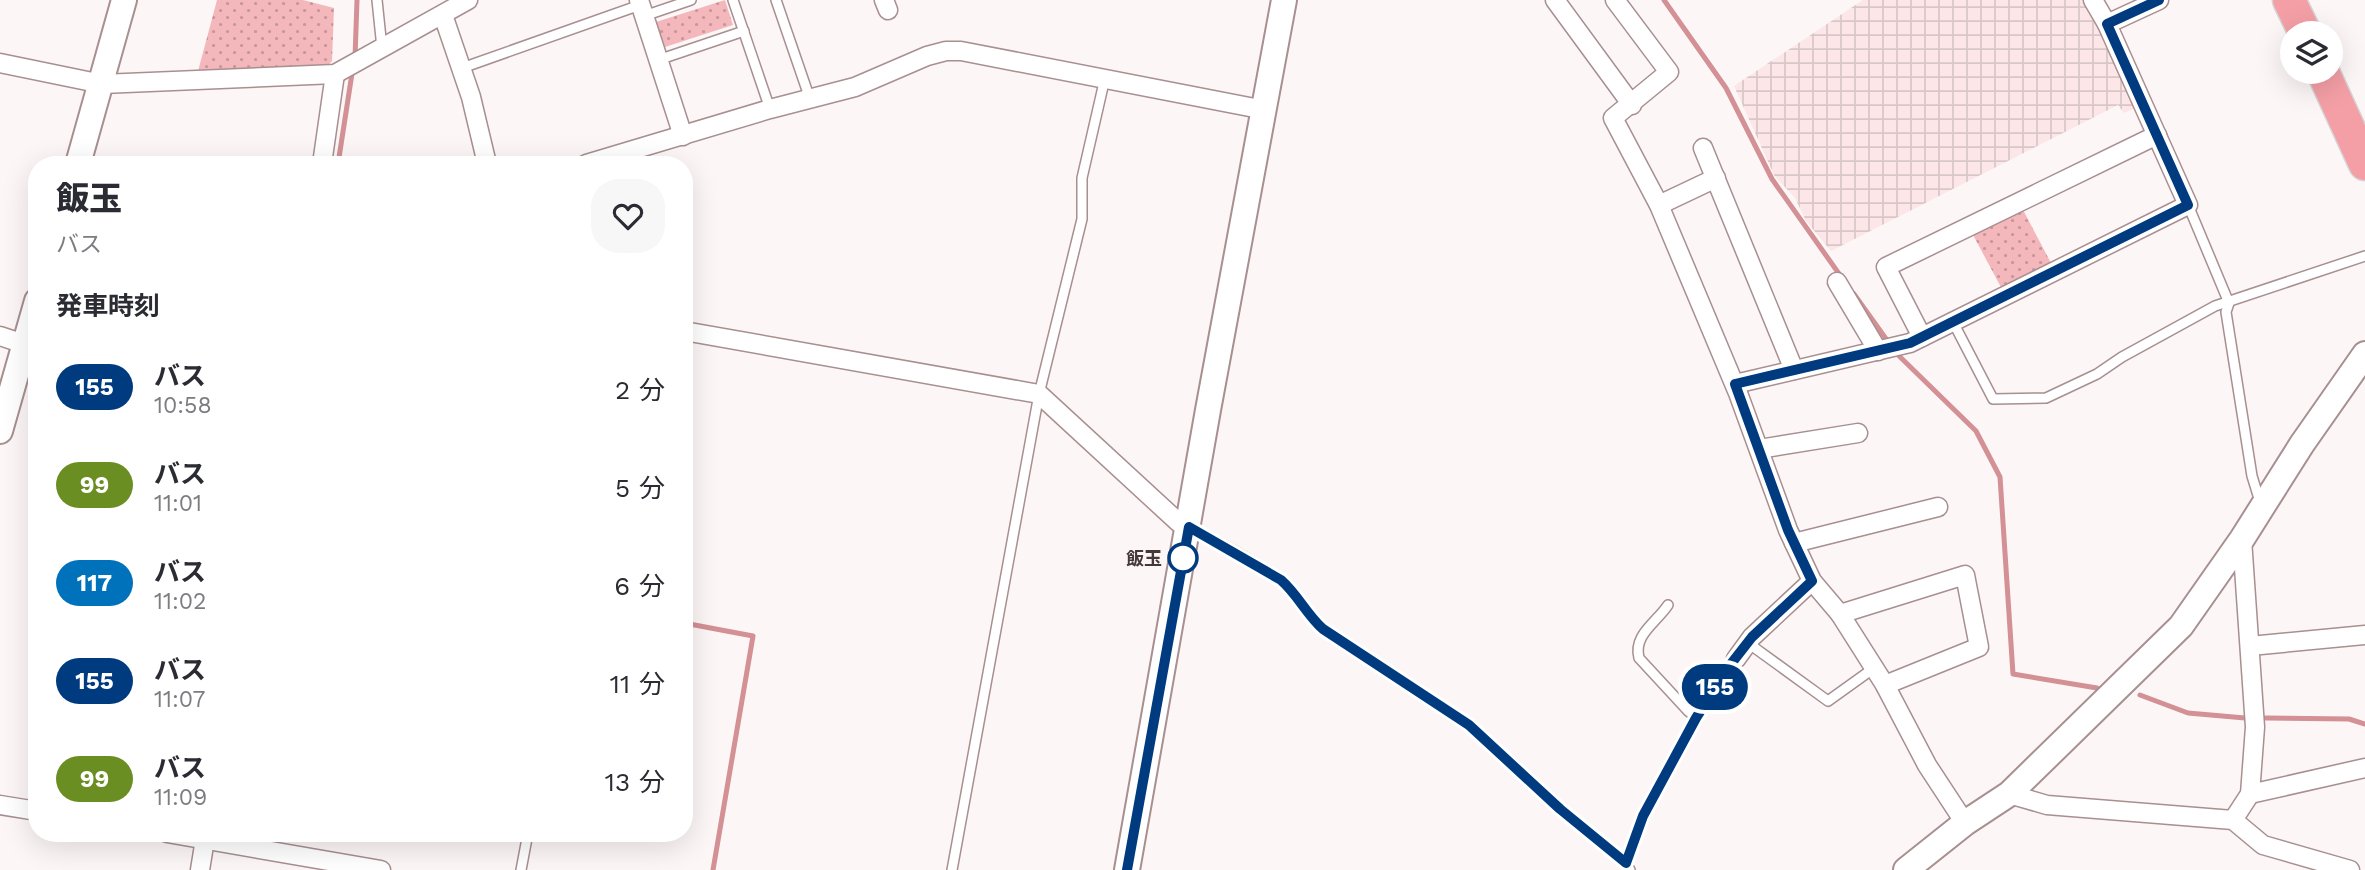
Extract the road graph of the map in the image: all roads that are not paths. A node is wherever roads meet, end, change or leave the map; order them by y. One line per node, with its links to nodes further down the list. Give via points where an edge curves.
1 (124, 0): 24 (street)
2 (377, 0): 18 (lane)
3 (468, 0): 14 (street)
4 (691, 0): 13 (lane)
5 (733, 0): 17 (lane)
6 (776, 0): 26 (lane)
7 (1284, 0): 29 (street)
8 (1555, 0): 27 (street)
9 (1615, 0): 27 (street, via 1669,72)
10 (2094, 0): 16 (street)
11 (2159, 0): 16 (street)
12 (2289, 0): 15 (highway)
13 (641, 7): 19 (street); 21 (lane)
14 (443, 15): 18 (street); 21 (street)
15 (2299, 21)
16 (2107, 24): 30 (street)
17 (744, 31): 19 (lane); 28 (lane)
18 (382, 48): 22 (street)
19 (658, 60): 31 (street)
20 (0, 63): 24 (street)
21 (462, 68): 35 (street)
22 (335, 74): 24 (street); 34 (street)
23 (1105, 78): 26 (street, via 946,51); 29 (street); 54 (lane, via 1082,178 1082,219)
24 (102, 84): 33 (street)
25 (2328, 84): 37 (highway)
26 (810, 99): 28 (street)
27 (1632, 105): 39 (street, via 1613,118)
28 (770, 109): 31 (street)
29 (1265, 110): 60 (street)
30 (2157, 135): 40 (street); 48 (street, via 1886,267)
31 (683, 136): 36 (street)
32 (1703, 148): 38 (street)
33 (80, 156)
34 (323, 156)
35 (485, 156)
36 (614, 156)
37 (2365, 164)
38 (1716, 178): 39 (street); 52 (street)
39 (1659, 205): 53 (street)
40 (2188, 205): 43 (lane); 44 (street)
41 (2365, 256): 43 (lane)
42 (1837, 282): 50 (street)
43 (2229, 303): 44 (lane, via 2215,306 2046,398 1993,400); 59 (lane, via 2226,312 2252,476)
44 (1953, 322): 48 (street)
45 (28, 331): 49 (street)
46 (693, 333): 54 (street)
47 (0, 336): 49 (street)
48 (1922, 337): 50 (street)
49 (24, 344): 55 (street)
50 (1888, 348): 52 (street)
51 (2365, 354): 59 (street)
52 (1794, 370): 53 (street)
53 (1735, 384): 57 (street)
54 (1039, 394): 60 (street, via 1178,523); 87 (lane)
55 (0, 431)
56 (1858, 433): 57 (street)
57 (1759, 449): 62 (street)
58 (1938, 507): 62 (street)
59 (2262, 507): 61 (street)
60 (1189, 527): 83 (lane, via 1281,580 1323,629 1469,725); 88 (street)
61 (2242, 539): 68 (street); 74 (street, via 2181,626)
62 (1794, 543): 63 (street)
63 (1812, 581): 65 (street); 67 (street)
64 (1668, 606): 72 (lane, via 1646,630 1637,650 1639,658)
65 (1840, 614): 70 (street); 71 (street, via 1965,575 1979,647)
66 (2365, 635): 68 (street)
67 (1748, 643): 69 (street); 70 (lane, via 1828,701)
68 (2250, 646): 75 (street, via 2255,727)
69 (1736, 659): 72 (lane)
70 (1874, 668): 71 (street)
71 (1885, 685): 79 (street, via 1927,765)
72 (1696, 718): 83 (lane, via 1643,816)
73 (2365, 768): 75 (street)
74 (2009, 793): 78 (street, via 2047,805); 79 (street)
75 (2250, 794): 78 (street)
76 (0, 805): 77 (street)
77 (28, 810)
78 (2234, 820): 90 (street, via 2263,845)
79 (1965, 823): 89 (street)
80 (205, 842): 84 (street)
81 (237, 842): 85 (street)
82 (526, 842): 86 (lane)
83 (1628, 867)
84 (200, 870)
85 (382, 870)
86 (521, 870)
87 (952, 870)
88 (1127, 870)
89 (1906, 870)
90 (2350, 870)

